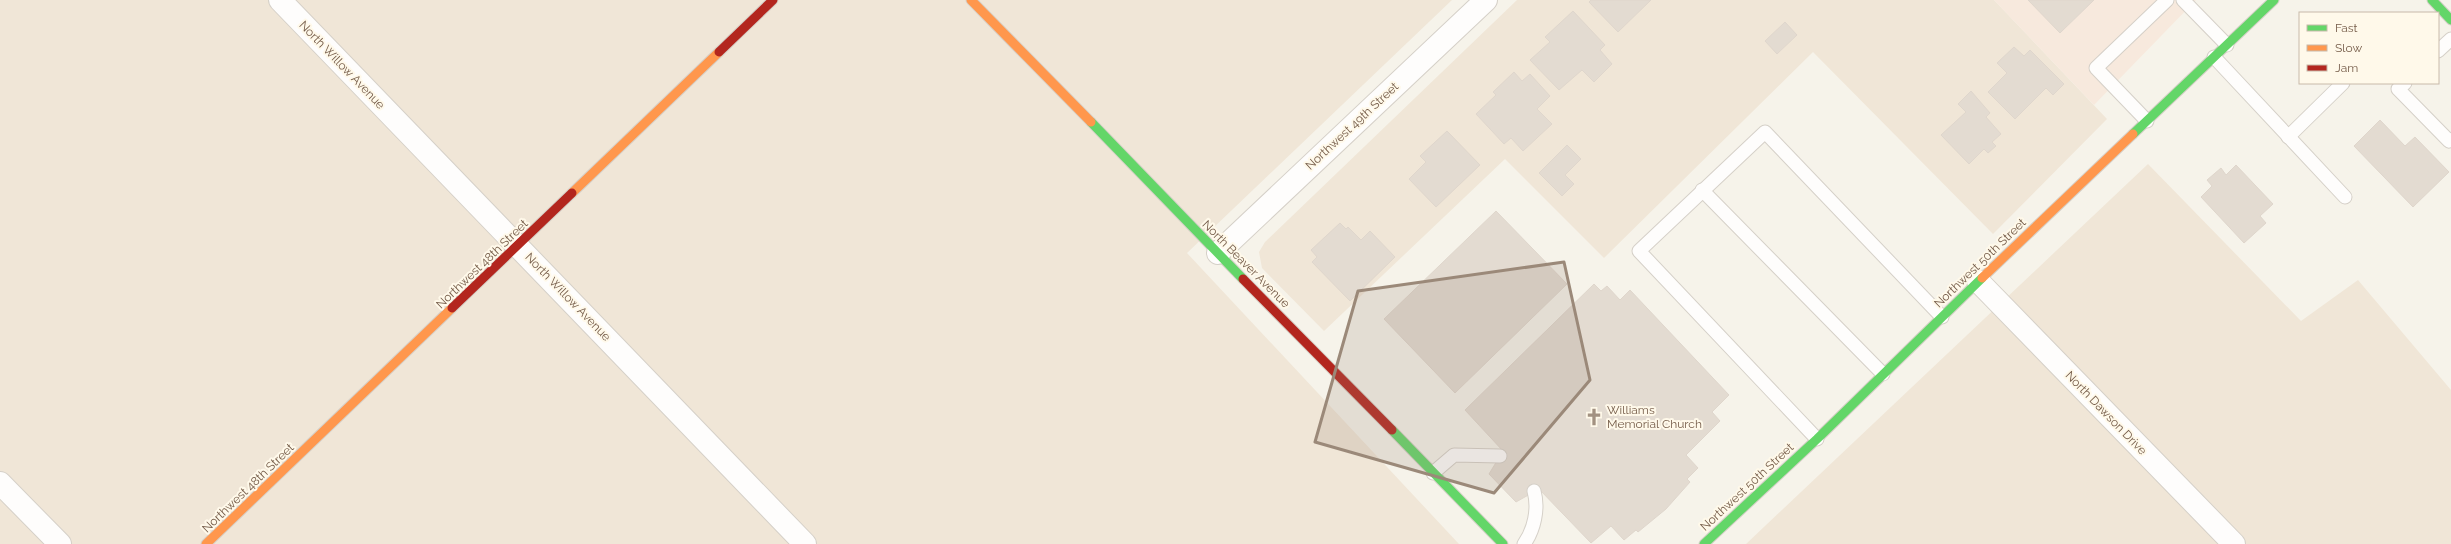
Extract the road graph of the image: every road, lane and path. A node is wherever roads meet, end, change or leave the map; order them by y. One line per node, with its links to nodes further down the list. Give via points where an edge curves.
1 (280, 0): 21 (street, North Willow Avenue)
2 (774, 0): 21 (street, Northwest 48th Street)
3 (971, 0): 22 (street, North Beaver Avenue)
4 (1486, 0): 22 (street, Northwest 49th Street)
5 (2167, 0): 16 (lane, via 2096,68)
6 (2183, 0): 11 (lane)
7 (2274, 0): 11 (street, Northwest 50th Street)
8 (2432, 0): 9 (street)
9 (2451, 20)
10 (2451, 39): 12 (lane)
11 (2227, 44): 13 (street, Northwest 50th Street)
12 (2439, 50)
13 (2214, 57): 16 (street, Northwest 50th Street); 17 (lane)
14 (2342, 84): 17 (lane)
15 (2399, 85): 18 (lane, via 2449,141)
16 (2147, 121): 23 (street, Northwest 50th Street)
17 (2288, 136): 20 (lane)
18 (2451, 140)
19 (1702, 190): 24 (lane, via 1765,132); 25 (lane); 26 (lane, via 1639,250)
20 (2344, 197)
21 (518, 246): 32 (street, Northwest 48th Street); 33 (street, North Willow Avenue)
22 (1218, 253): 28 (street, North Beaver Avenue)
23 (1978, 281): 24 (street, Northwest 50th Street); 37 (street, North Dawson Drive)
24 (1942, 317): 25 (street, Northwest 50th Street)
25 (1883, 374): 26 (street, Northwest 50th Street)
26 (1817, 439): 36 (street, Northwest 50th Street)
27 (1500, 456): 28 (lane, via 1454,455)
28 (1433, 473): 34 (street, North Beaver Avenue)
29 (0, 483): 31 (street)
30 (1534, 491): 35 (lane, via 1536,498 1533,532)
31 (60, 544)
32 (206, 544)
33 (805, 544)
34 (1503, 544)
35 (1524, 544)
36 (1704, 544)
37 (2234, 544)

